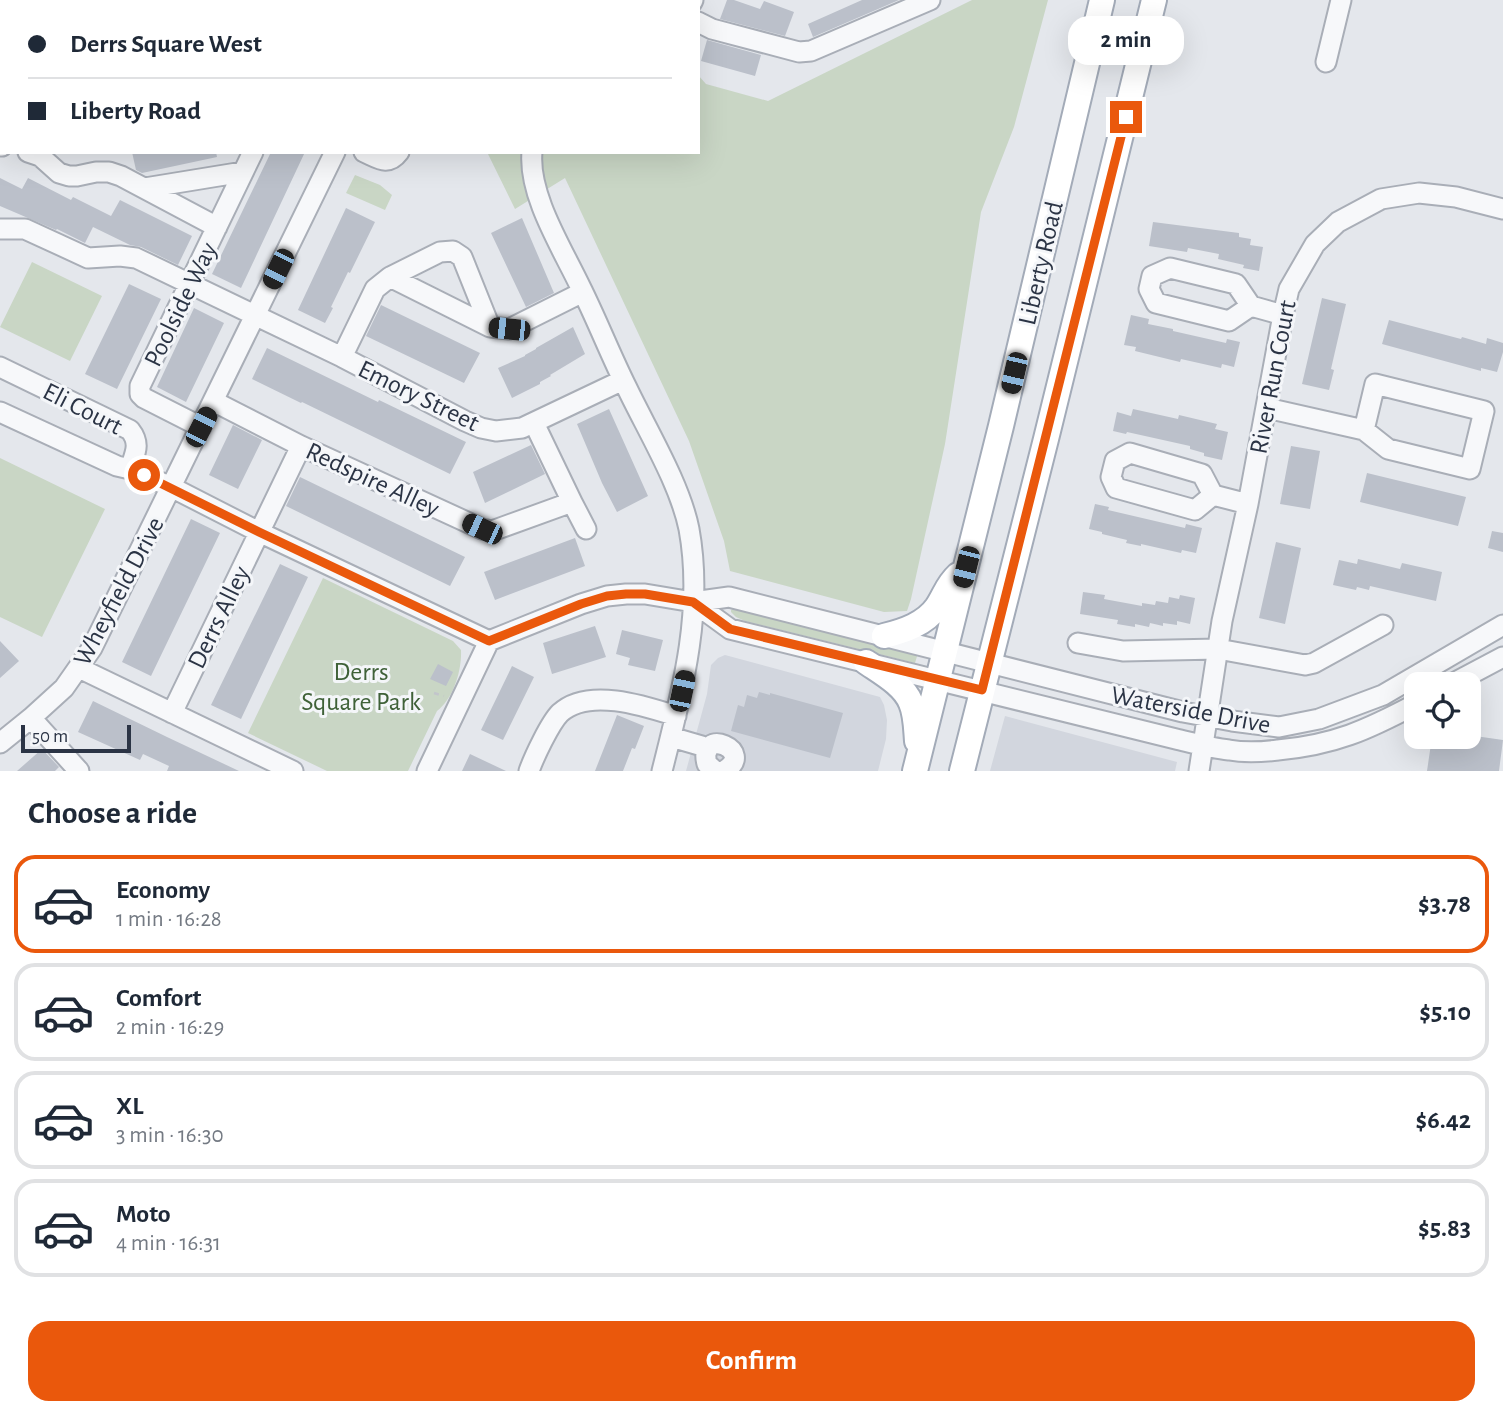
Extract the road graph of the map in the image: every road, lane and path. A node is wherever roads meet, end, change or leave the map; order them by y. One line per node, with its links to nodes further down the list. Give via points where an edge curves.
1 (930, 0): 5 (street, via 811,51 799,52)
2 (1102, 0): 42 (main road, Liberty Road)
3 (1154, 0): 53 (main road, Liberty Road)
4 (1341, 0): 6 (street)
5 (700, 23)
6 (1326, 62)
7 (39, 154): 14 (street, via 59,173 109,172)
8 (252, 154): 13 (street, Poolside Way)
9 (334, 154): 22 (street, Wheyfield Drive)
10 (368, 154): 11 (street, via 382,160)
11 (398, 154)
12 (532, 154): 20 (street, via 541,203)
13 (243, 172): 14 (street); 16 (street, Poolside Way)
14 (145, 188): 16 (street)
15 (1503, 209): 23 (street, River Run Court, via 1419,193 1381,199 1338,222 1315,244 1289,289)
16 (217, 227): 19 (street, Poolside Way)
17 (0, 229): 19 (street, Emory Street, via 24,229 88,258 136,258)
18 (390, 277): 24 (street); 24 (street, via 440,252 453,251 462,257); 25 (street, via 375,289)
19 (190, 284): 22 (street, Emory Street); 32 (street, Poolside Way, via 140,386 144,398)
20 (583, 292): 24 (street, via 509,329); 27 (street)
21 (1251, 306): 21 (street, via 1236,284 1170,268 1152,276 1149,289 1156,303 1229,321); 23 (street)
22 (256, 315): 25 (street, Emory Street); 28 (street, Wheyfield Drive)
23 (1283, 315): 29 (street, River Run Court)
24 (490, 327)
25 (342, 357): 31 (street, Emory Street, via 481,428 496,431)
26 (0, 367): 35 (street, Eli Court, via 130,430 137,444)
27 (622, 380): 31 (street, Emory Street); 43 (street, via 669,473 688,527)
28 (214, 401): 32 (street, Wheyfield Drive); 34 (street, Redspire Alley)
29 (1267, 408): 33 (street); 39 (street, River Run Court)
30 (0, 412): 35 (street, Eli Court)
31 (534, 423): 38 (street)
32 (201, 427): 36 (street, Wheyfield Drive)
33 (1364, 430): 33 (street, via 1388,449 1470,469 1483,411 1375,384)
34 (301, 446): 38 (street, Redspire Alley, via 482,529 492,531); 41 (street, Derrs Alley)
35 (130, 468): 36 (street, Eli Court)
36 (171, 487): 41 (street, Eli Court); 54 (street, Wheyfield Drive)
37 (1213, 495): 37 (street, via 1195,510 1116,488 1111,477 1115,461 1130,453 1202,474); 39 (street)
38 (572, 502): 40 (street)
39 (1248, 503): 49 (street, River Run Court)
40 (586, 529)
41 (259, 532): 47 (street, Eli Court); 61 (street, Derrs Alley)
42 (966, 567): 46 (main road, via 948,584 926,619); 50 (main road, Liberty Road)
43 (693, 602): 46 (street, Waterside Drive, via 729,597); 47 (street, via 645,594 607,596); 52 (street, Waterside Drive, via 730,629); 62 (street, via 692,635)
44 (1383, 625): 49 (street, via 1305,665)
45 (1503, 625): 63 (street, Waterside Drive, via 1383,695 1319,719 1279,727)
46 (884, 636): 50 (street, Waterside Drive)
47 (489, 641): 72 (street)
48 (1078, 643): 49 (street, via 1123,652)
49 (1218, 649): 63 (street, River Run Court)
50 (945, 651): 53 (street, Waterside Drive); 56 (main road, Liberty Road)
51 (1503, 657): 55 (street)
52 (866, 662): 56 (street, Waterside Drive); 69 (main road, via 893,681 912,704)
53 (989, 662): 57 (main road, Liberty Road); 63 (street, Waterside Drive)
54 (79, 668): 61 (street); 64 (street, Wheyfield Drive)
55 (1475, 672)
56 (938, 679): 57 (street, Waterside Drive); 69 (main road, Liberty Road)
57 (982, 690): 67 (street, Waterside Drive); 77 (main road, Liberty Road)
58 (434, 693): 59 (path)
59 (448, 698)
60 (1404, 710): 67 (street, Waterside Drive, via 1363,731 1310,746 1246,752)
61 (172, 713): 71 (street)
62 (676, 716): 65 (street); 73 (street, via 607,700 593,699 570,707 560,714)
63 (1207, 717): 67 (street, River Run Court)
64 (31, 718): 66 (street, Wheyfield Drive); 70 (street)
65 (671, 737): 68 (street); 74 (street)
66 (0, 743)
67 (1203, 745): 78 (street, River Run Court)
68 (707, 751): 75 (street, via 705,760); 76 (street, via 718,743 731,749 733,762)
69 (917, 765)
70 (79, 771)
71 (293, 771)
72 (427, 771)
73 (529, 771)
74 (662, 771)
75 (715, 771)
76 (724, 771)
77 (962, 771)
78 (1199, 771)

